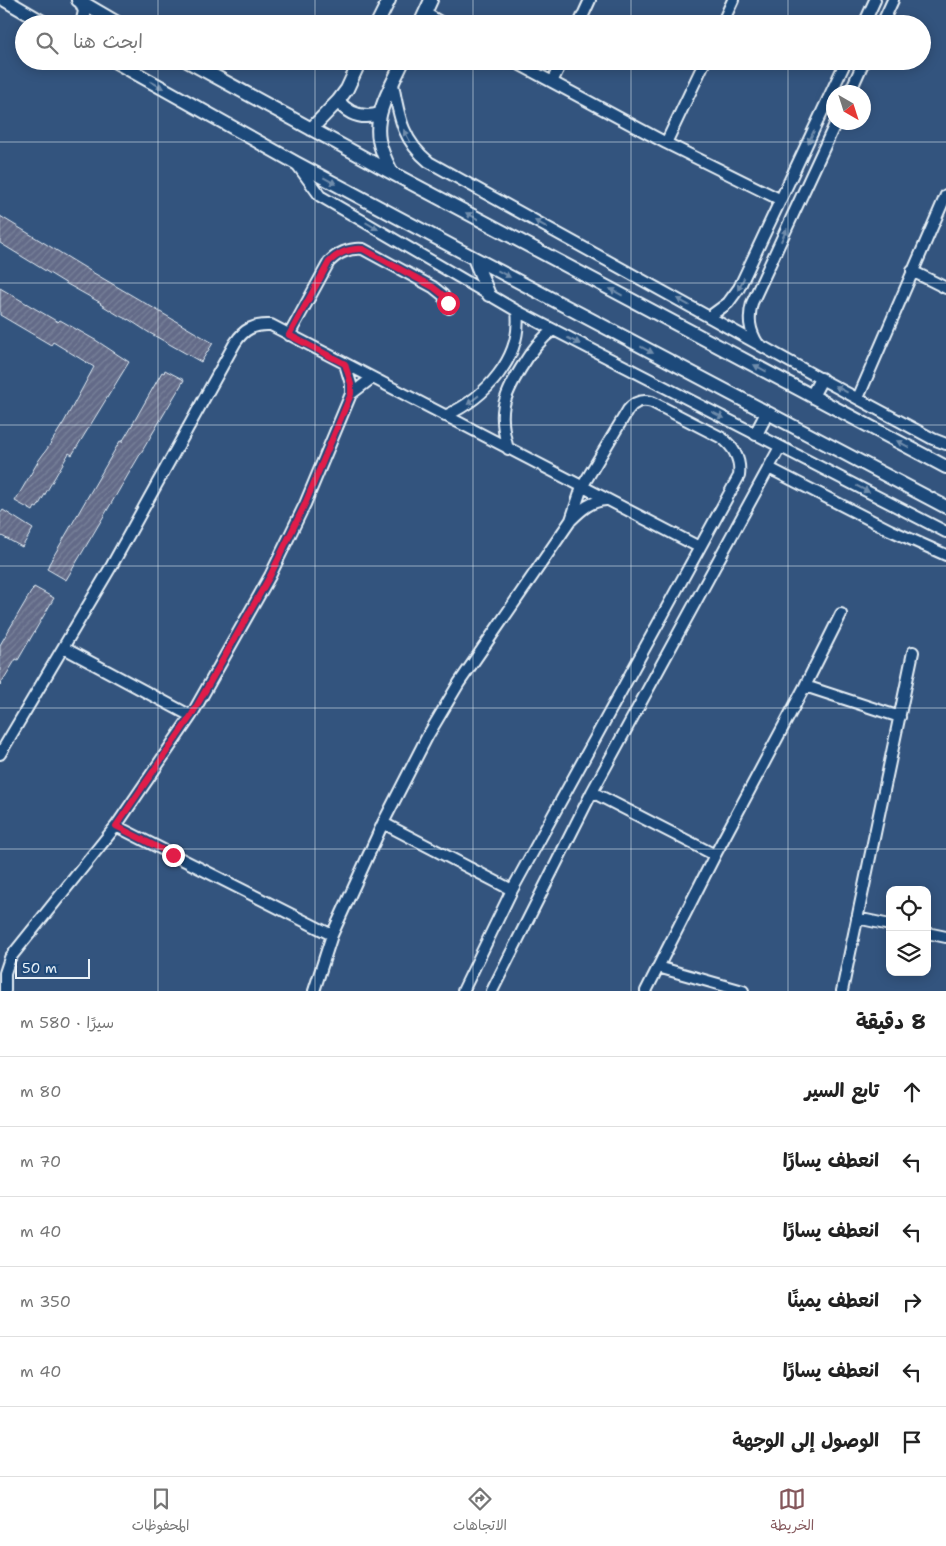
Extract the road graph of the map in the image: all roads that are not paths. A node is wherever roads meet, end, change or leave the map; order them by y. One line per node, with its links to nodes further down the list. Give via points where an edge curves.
1 (5, 0): 9 (street)
2 (389, 0): 12 (street)
3 (431, 0): 13 (street)
4 (590, 0): 14 (street)
5 (733, 0): 15 (street)
6 (875, 0): 16 (street)
7 (893, 0): 17 (street)
8 (79, 1): 10 (street); 11 (street)
9 (31, 15)
10 (83, 15)
11 (103, 15)
12 (382, 15)
13 (424, 15)
14 (584, 15)
15 (726, 15)
16 (868, 15)
17 (886, 15)
18 (131, 70): 35 (street, one-way to 35)
19 (203, 70): 32 (street)
20 (356, 70): 30 (street)
21 (399, 70): 28 (street)
22 (530, 70): 27 (street)
23 (558, 70): 27 (street)
24 (700, 70): 34 (street)
25 (842, 70): 38 (street, one-way to 38)
26 (860, 70): 29 (street)
27 (552, 82): 34 (street)
28 (393, 84): 31 (street); 45 (street, one-way to 28, via 429,162 406,134)
29 (853, 85)
30 (338, 102): 31 (street, via 353,114 367,117); 32 (street)
31 (380, 114): 36 (street, via 379,141)
32 (311, 129): 36 (street)
33 (832, 130): 49 (street, one-way to 33, via 749,320 752,303)
34 (666, 143): 38 (street)
35 (296, 162): 39 (street, one-way to 39); 42 (street, one-way to 42, via 320,196)
36 (392, 173): 57 (street, one-way to 36)
37 (946, 195): 40 (street)
38 (781, 200): 45 (street, one-way to 45, via 740,288 728,304)
39 (474, 258): 42 (street); 59 (street, one-way to 59)
40 (912, 270): 41 (street); 58 (street)
41 (946, 288)
42 (489, 295): 44 (street)
43 (449, 308): 47 (street, via 443,295 433,287 363,249 350,250 329,262)
44 (518, 311): 46 (street); 48 (street)
45 (709, 317): 49 (street)
46 (553, 330): 50 (street); 61 (street, one-way to 61)
47 (289, 335): 51 (street); 75 (street, via 262,324 240,336)
48 (516, 340): 50 (street); 54 (street, via 502,369)
49 (759, 344): 53 (street)
50 (532, 350): 56 (street)
51 (345, 364): 52 (street); 55 (street)
52 (372, 378): 55 (street); 60 (street)
53 (821, 379): 57 (street); 58 (street, one-way to 53)
54 (489, 386): 56 (street); 60 (street, one-way to 60, via 460,409)
55 (351, 394): 78 (street, via 305,504 270,576)
56 (506, 395): 64 (street, via 503,414)
57 (812, 396): 65 (street, one-way to 57)
58 (858, 398): 62 (street)
59 (768, 413): 61 (street); 69 (street)
60 (445, 416): 64 (street)
61 (756, 434): 63 (street)
62 (946, 444)
63 (780, 447): 66 (street); 71 (street, one-way to 71)
64 (508, 449): 67 (street)
65 (946, 467)
66 (769, 468): 73 (street); 81 (street)
67 (582, 487): 68 (street); 70 (street); 72 (street, via 633,404 642,400 652,402 678,415 727,441 739,463 739,476)
68 (607, 500): 70 (street, via 596,500); 72 (street)
69 (946, 507)
70 (571, 520): 82 (street, via 441,711)
71 (946, 532)
72 (699, 547): 85 (street)
73 (946, 555)
74 (841, 614): 77 (street)
75 (64, 648): 78 (street); 80 (street)
76 (913, 652): 79 (street)
77 (805, 686): 79 (street); 84 (street)
78 (191, 716): 83 (street)
79 (900, 717): 86 (street)
80 (0, 754)
81 (592, 792): 84 (street); 95 (street)
82 (382, 823): 85 (street); 89 (street)
83 (116, 826): 89 (street); 92 (street, via 10,958 5,973)
84 (715, 855): 91 (street)
85 (512, 890): 94 (street)
86 (857, 918): 87 (street); 98 (street)
87 (886, 924)
88 (931, 934): 90 (street)
89 (332, 935): 93 (street)
90 (946, 937)
91 (658, 967): 96 (street); 97 (street)
92 (5, 991)
93 (314, 991)
94 (463, 991)
95 (492, 991)
96 (646, 991)
97 (743, 991)
98 (842, 991)

